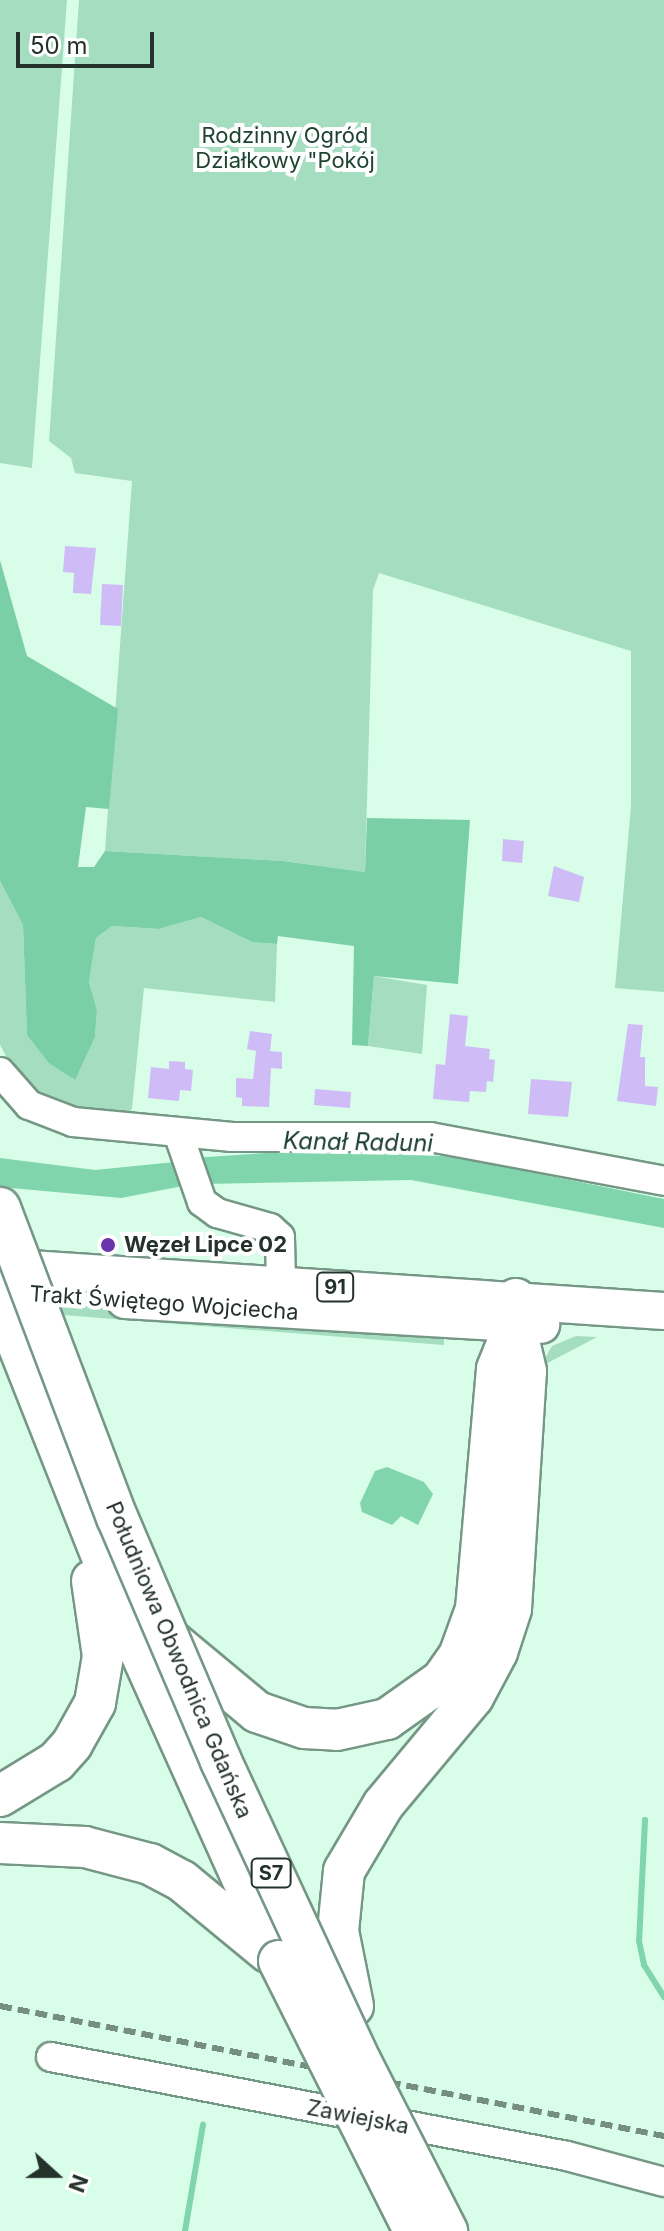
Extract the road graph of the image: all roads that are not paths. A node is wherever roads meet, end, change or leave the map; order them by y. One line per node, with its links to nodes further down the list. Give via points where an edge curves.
1 (0, 1072): 2 (street, via 13,1092 49,1115)
2 (180, 1142): 3 (street, via 430,1137); 6 (street, Trakt Świętego Wojciecha, via 196,1191 209,1208 270,1228 280,1237)
3 (664, 1181)
4 (0, 1208): 14 (highway, Południowa Obwodnica Gdańska / S7, bridge)
5 (0, 1267): 6 (main road, Trakt Świętego Wojciecha / 91)
6 (281, 1283): 10 (main road, Trakt Świętego Wojciecha / 91)
7 (0, 1291): 10 (main road, Trakt Świętego Wojciecha / 91)
8 (0, 1299): 13 (highway, Południowa Obwodnica Gdańska / S7)
9 (664, 1311): 10 (main road, Trakt Świętego Wojciecha / 91)
10 (516, 1312): 11 (main road, Trakt Świętego Wojciecha / 91); 12 (highway, via 526,1371)
11 (664, 1331)
12 (509, 1423): 14 (highway, via 470,1631 442,1680 414,1705 362,1727 287,1724 241,1701); 19 (highway, bridge, via 513,1593 497,1652 450,1729 367,1826 339,1893 342,1964 371,2048)
13 (68, 1476): 15 (highway, via 74,1533 102,1631 100,1681 95,1703 72,1744 40,1776); 17 (highway, Południowa Obwodnica Gdańska / S7, via 177,1739)
14 (167, 1637): 19 (highway, Południowa Obwodnica Gdańska / S7, bridge, via 263,1855)
15 (0, 1796)
16 (0, 1843): 17 (highway, via 85,1847 150,1864 182,1881)
17 (279, 1961): 21 (highway, Południowa Obwodnica Gdańska / S7, bridge)
18 (51, 2057): 20 (street, Zawiejska, via 567,2156)
19 (383, 2105): 22 (highway, Południowa Obwodnica Gdańska / S7, bridge)
20 (664, 2182)
21 (414, 2231)
22 (447, 2231)

